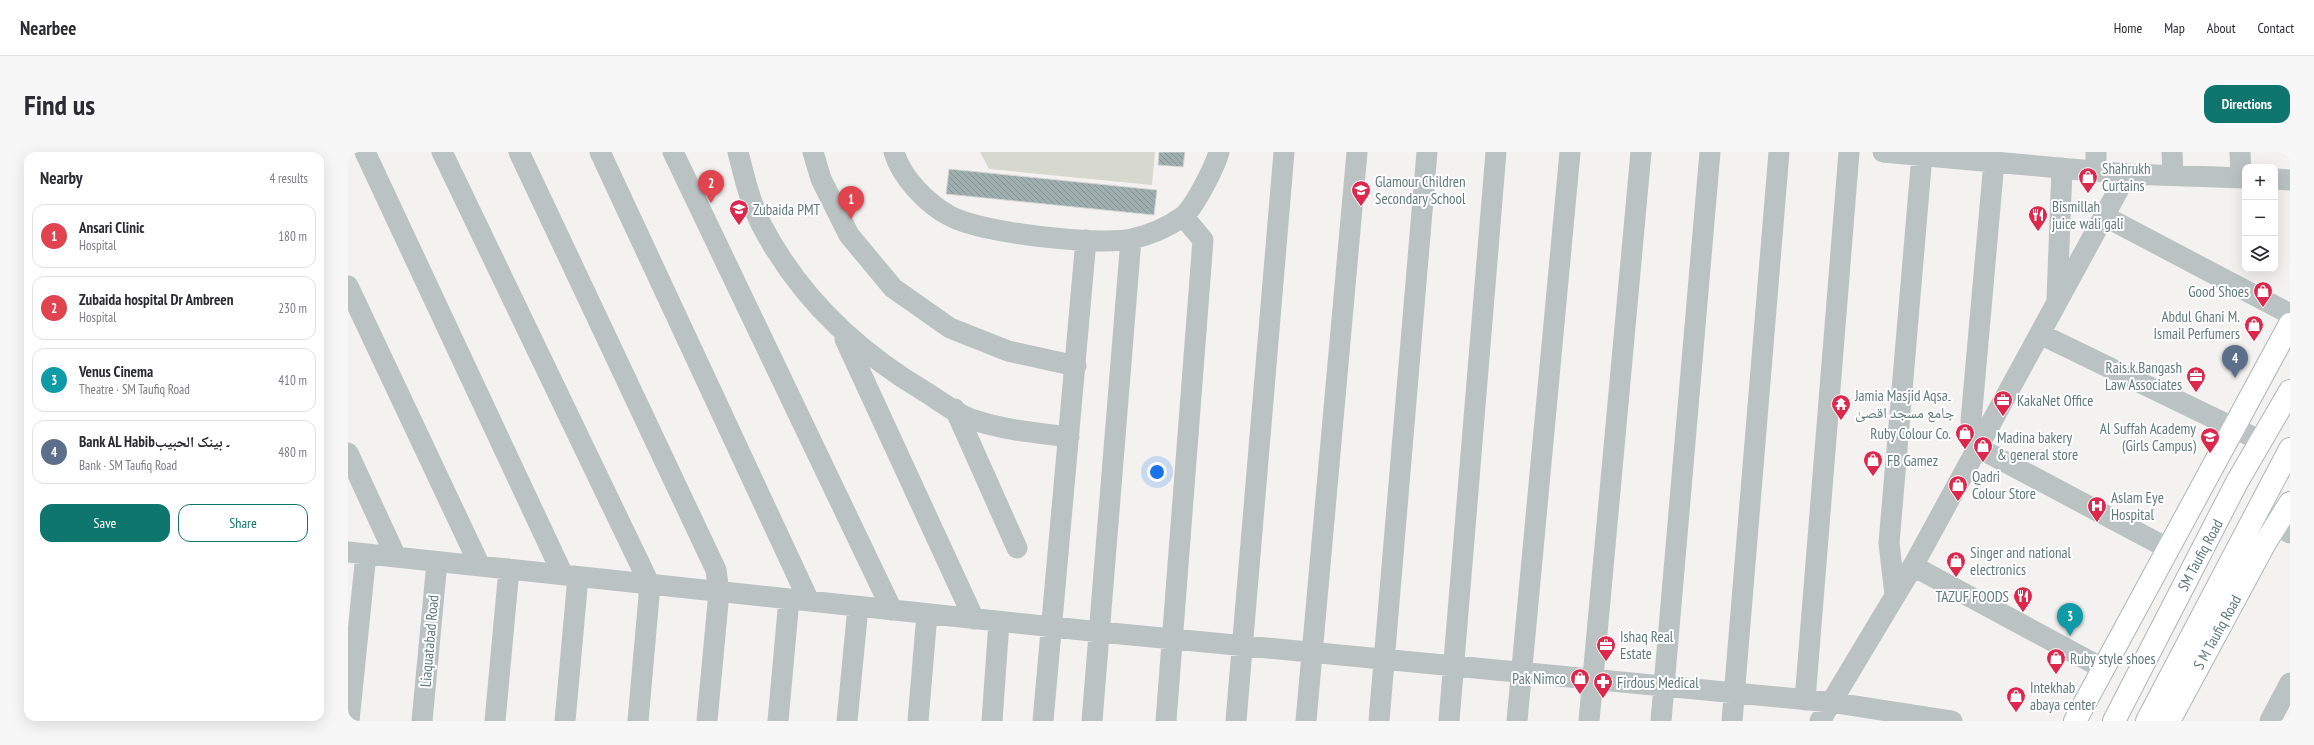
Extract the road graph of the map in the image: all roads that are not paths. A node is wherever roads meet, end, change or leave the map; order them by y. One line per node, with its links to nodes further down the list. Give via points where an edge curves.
1 (365, 152): 63 (street)
2 (442, 152): 64 (street)
3 (519, 152): 65 (street, via 716,570)
4 (600, 152): 67 (street)
5 (673, 152): 69 (street)
6 (738, 152): 42 (street, via 745,181 761,223 786,266 827,317)
7 (813, 152): 44 (street, via 821,179 849,235 893,288 950,328 1008,351)
8 (894, 152): 37 (street, via 921,196 951,217 984,227 1046,237)
9 (1219, 152): 34 (street, via 1215,166)
10 (1284, 152): 76 (street)
11 (1357, 152): 77 (street)
12 (1427, 152): 78 (street)
13 (1496, 152): 79 (street)
14 (1570, 152): 81 (street)
15 (1641, 152): 82 (street)
16 (1710, 152): 84 (street)
17 (1779, 152): 85 (street)
18 (1850, 152): 86 (street)
19 (1884, 152): 22 (street)
20 (2172, 152): 30 (street)
21 (2240, 152): 28 (street)
22 (1922, 155): 23 (street); 66 (street, via 1889,543)
23 (1958, 155): 25 (street)
24 (2028, 159): 25 (street); 27 (street)
25 (1994, 162): 50 (street, via 1971,422)
26 (2096, 162): 27 (street); 29 (street)
27 (2062, 168): 39 (street)
28 (2242, 169)
29 (2127, 174): 30 (street); 35 (street)
30 (2173, 176): 31 (street)
31 (2242, 178)
32 (2278, 179): 33 (street)
33 (2290, 180)
34 (1183, 216): 36 (street, via 1152,232); 75 (street, via 1203,240)
35 (2104, 216): 39 (street); 40 (street)
36 (1131, 239): 37 (street); 74 (street)
37 (1086, 240): 44 (street)
38 (348, 286): 60 (street)
39 (2056, 303): 43 (street)
40 (2290, 314)
41 (2290, 324): 47 (main road)
42 (841, 330): 46 (street, via 864,351); 71 (street)
43 (2040, 334): 47 (street); 50 (street)
44 (1076, 366): 48 (street)
45 (2290, 391): 49 (main road, SM Taufiq Road)
46 (954, 409): 48 (street, via 973,420); 55 (street)
47 (2235, 429): 49 (street); 56 (main road)
48 (1069, 437): 73 (street)
49 (2261, 441): 112 (main road, SM Taufiq Road)
50 (1977, 447): 56 (street); 61 (street)
51 (348, 454): 58 (street)
52 (2287, 456): 113 (main road)
53 (2290, 503): 54 (main road, S M Taufiq Road)
54 (2278, 534): 114 (main road, S M Taufiq Road)
55 (1017, 548)
56 (2169, 549): 80 (main road)
57 (357, 553): 58 (street); 88 (street)
58 (396, 557): 59 (street)
59 (437, 562): 60 (street); 89 (street, Liaquatabad Road)
60 (480, 566): 62 (street)
61 (1913, 566): 66 (street); 80 (street)
62 (509, 570): 63 (street); 90 (street)
63 (571, 576): 64 (street); 91 (street)
64 (650, 585): 65 (street); 92 (street)
65 (719, 592): 67 (street); 93 (street)
66 (1895, 595): 87 (street)
67 (799, 600): 68 (street); 94 (street)
68 (858, 607): 69 (street); 95 (street)
69 (892, 610): 70 (street)
70 (927, 614): 71 (street); 96 (street)
71 (974, 620): 72 (street)
72 (999, 622): 73 (street); 97 (street)
73 (1052, 627): 74 (street); 98 (street)
74 (1100, 632): 75 (street); 99 (street)
75 (1172, 639): 76 (street); 100 (street)
76 (1242, 646): 77 (street); 101 (street)
77 (1312, 653): 78 (street); 102 (street)
78 (1384, 659): 79 (street); 103 (street)
79 (1453, 666): 81 (street); 104 (street)
80 (2104, 669): 111 (main road)
81 (1521, 672): 82 (street); 105 (street)
82 (1593, 680): 84 (street); 106 (street)
83 (2290, 683): 115 (street)
84 (1664, 686): 85 (street); 107 (street)
85 (1734, 693): 86 (street); 108 (street)
86 (1805, 700): 87 (street)
87 (1830, 702): 109 (street); 110 (street)
88 (349, 721)
89 (422, 721)
90 (495, 721)
91 (565, 721)
92 (638, 721)
93 (707, 721)
94 (778, 721)
95 (847, 721)
96 (918, 721)
97 (992, 721)
98 (1043, 721)
99 (1092, 721)
100 (1166, 721)
101 (1236, 721)
102 (1306, 721)
103 (1379, 721)
104 (1448, 721)
105 (1517, 721)
106 (1589, 721)
107 (1661, 721)
108 (1732, 721)
109 (1820, 721)
110 (1952, 721)
111 (2075, 721)
112 (2114, 721)
113 (2147, 721)
114 (2169, 721)
115 (2270, 721)

